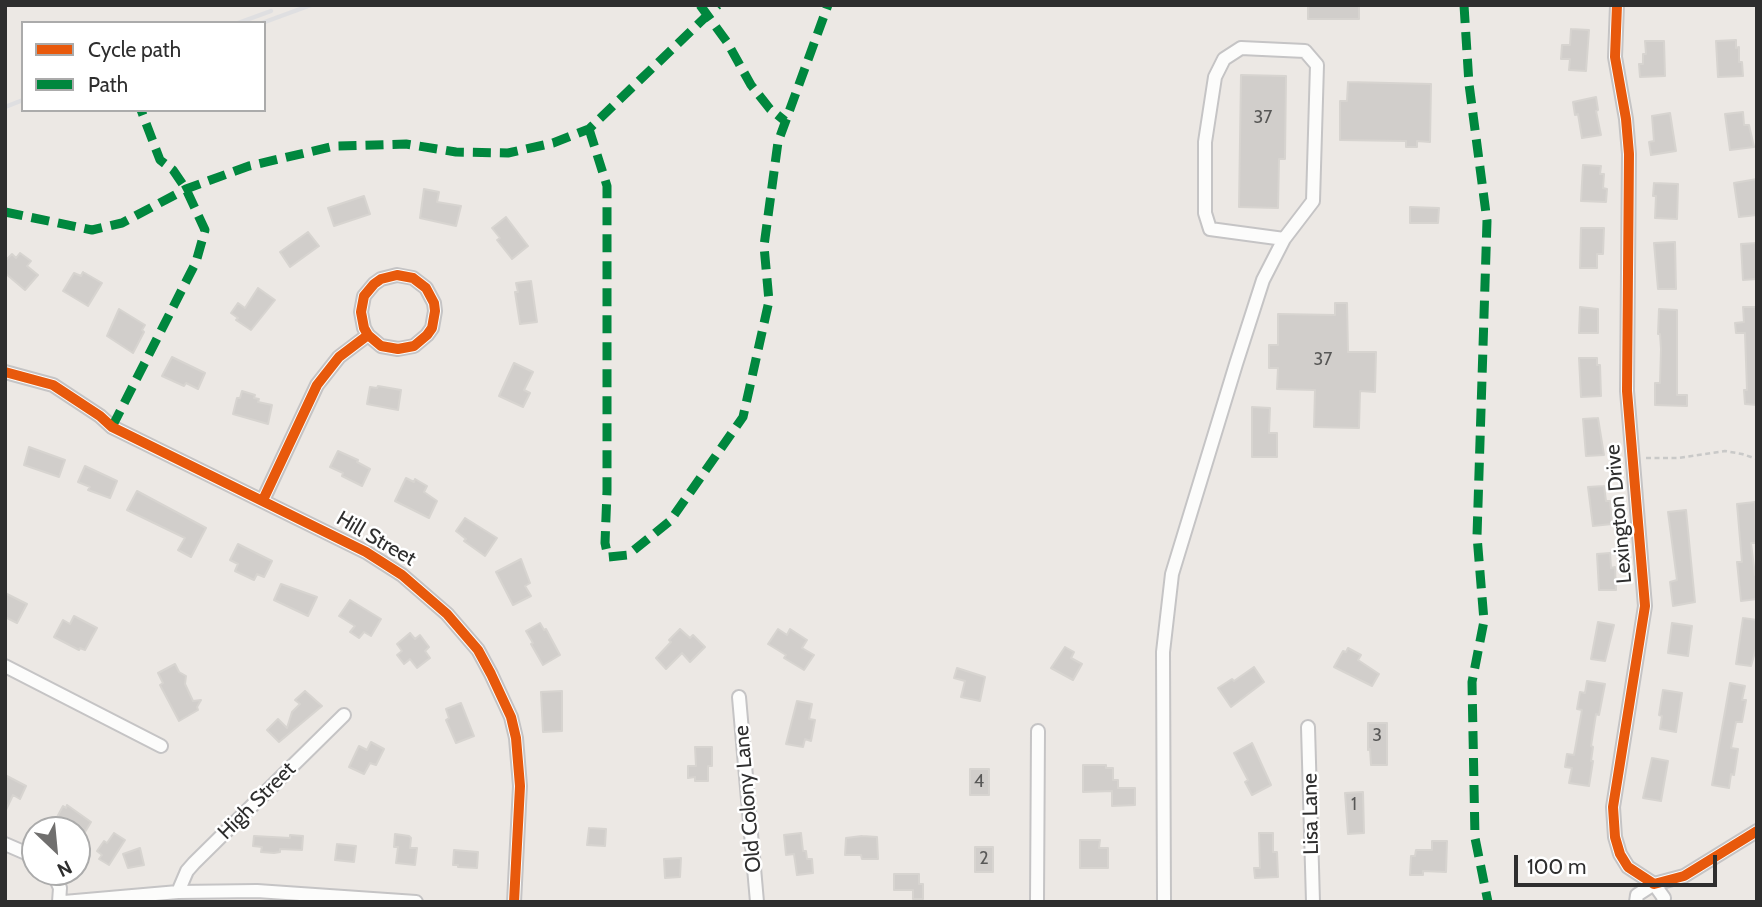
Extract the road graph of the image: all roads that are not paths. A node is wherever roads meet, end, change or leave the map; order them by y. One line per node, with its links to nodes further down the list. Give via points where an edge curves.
1 (1616, 5): 13 (street, Lexington Drive, via 1615,57 1629,163 1626,381 1645,606 1612,817 1624,861)
2 (1284, 239): 2 (street, via 1313,201 1317,65 1305,51 1241,48 1224,59 1215,77 1205,142 1205,213 1210,229); 21 (street, via 1263,280 1172,574 1163,652)
3 (368, 335): 3 (street, via 389,348 406,348 421,341 434,320 434,303 426,288 413,278 397,275 374,284 364,296 361,312); 5 (street, via 339,357 317,385)
4 (5, 372): 5 (street, Hill Street, via 53,385 112,427)
5 (263, 500): 18 (street, Hill Street, via 402,575 447,614 478,650 511,717 519,762)
6 (5, 666): 11 (street)
7 (739, 697): 19 (street, Old Colony Lane)
8 (344, 715): 14 (street, High Street, via 194,863)
9 (1308, 727): 22 (street, Lisa Lane)
10 (1038, 731): 20 (street)
11 (161, 746)
12 (1757, 831): 13 (street, via 1684,876)
13 (1654, 884): 23 (street, via 1637,895); 24 (street, Lexington Drive)
14 (178, 892): 15 (street, via 257,891); 16 (street)
15 (356, 899): 17 (street)
16 (61, 902)
17 (416, 902)
18 (514, 902)
19 (757, 902)
20 (1037, 902)
21 (1164, 902)
22 (1313, 902)
23 (1636, 902)
24 (1663, 902)

